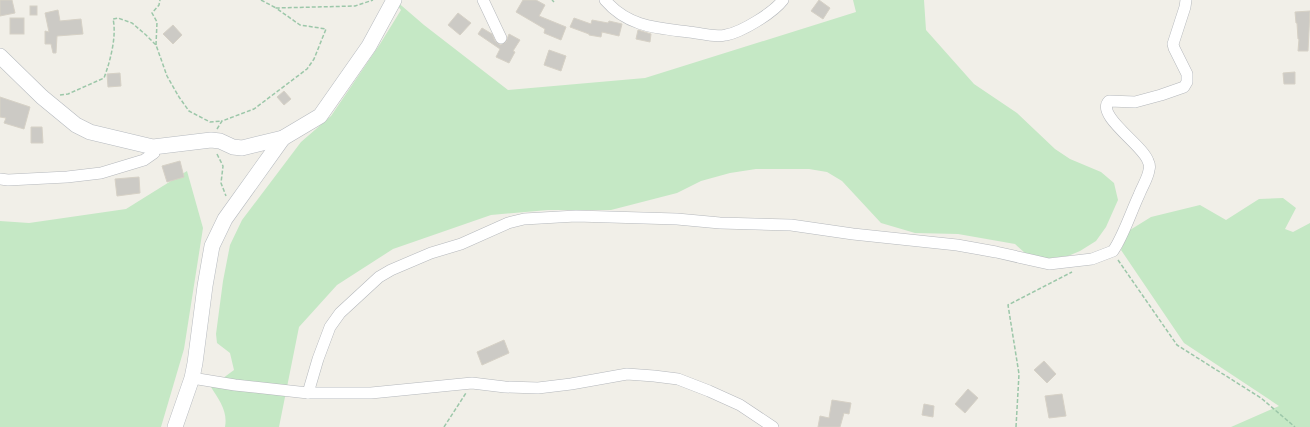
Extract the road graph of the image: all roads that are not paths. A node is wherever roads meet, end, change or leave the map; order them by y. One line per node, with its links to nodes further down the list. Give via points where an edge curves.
1 (394, 0): 8 (street, via 369,46 320,116)
2 (483, 0): 6 (street)
3 (605, 0): 4 (street, via 632,20 651,27 712,36 726,35 751,24 772,11)
4 (783, 0)
5 (1186, 0): 12 (street, via 1173,44 1188,74 1184,87 1135,102 1109,101 1106,104 1109,118 1139,148 1148,160 1150,169 1113,251 1092,259 1049,264 957,245 790,225 576,216 524,219 411,262 379,277 340,313 330,327)
6 (501, 38)
7 (0, 56): 9 (street, via 42,97 76,125 90,132)
8 (283, 138): 9 (street, via 242,148 211,140); 11 (street, via 225,219 212,246)
9 (153, 147): 10 (street, via 154,153 144,160 100,173 67,177)
10 (0, 179)
11 (192, 378): 12 (street); 13 (street)
12 (308, 394): 14 (street, via 371,394 472,383 538,388 627,374 678,379 740,404)
13 (175, 427)
14 (773, 427)

